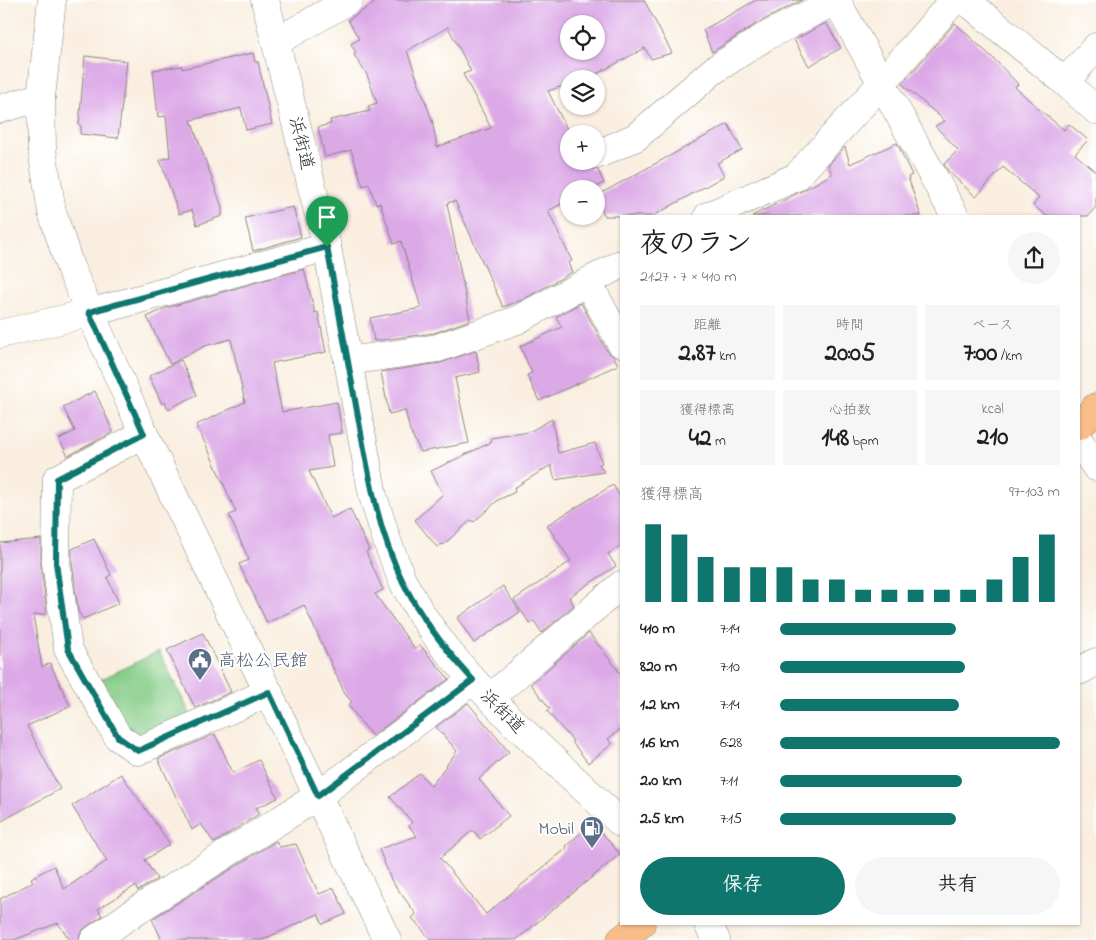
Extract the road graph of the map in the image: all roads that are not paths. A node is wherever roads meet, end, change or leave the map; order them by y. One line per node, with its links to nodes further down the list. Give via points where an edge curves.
1 (52, 0): 11 (street)
2 (265, 0): 7 (street, 浜街道)
3 (349, 0): 7 (street)
4 (836, 0): 10 (street); 14 (street, via 763,38 722,64 636,137)
5 (954, 0): 10 (street)
6 (965, 0): 9 (street)
7 (276, 42): 17 (street, 浜街道)
8 (1096, 47): 9 (street)
9 (1064, 82): 13 (street)
10 (882, 83): 15 (street, via 796,177); 16 (street)
11 (40, 97): 12 (street); 20 (street, via 42,149 52,212)
12 (0, 110)
13 (1096, 110)
14 (605, 152)
15 (710, 215)
16 (954, 215)
17 (327, 247): 20 (street); 23 (street, 浜街道)
18 (620, 265): 19 (street)
19 (588, 283): 22 (street); 23 (street, via 517,320 438,348)
20 (89, 312): 21 (street); 26 (street)
21 (0, 334)
22 (620, 341)
23 (348, 361): 32 (street, 浜街道, via 373,496 402,582 444,647)
24 (1096, 407): 25 (main road)
25 (1080, 425)
26 (144, 434): 33 (street); 33 (street, via 57,479 56,563 68,649 118,737 138,751)
27 (1080, 443): 28 (street)
28 (1096, 468)
29 (620, 585): 32 (street)
30 (1096, 662): 31 (street)
31 (1080, 670)
32 (481, 689): 34 (street); 35 (street, 浜街道)
33 (269, 692): 34 (street)
34 (318, 796): 38 (street); 39 (street)
35 (620, 822)
36 (640, 925): 40 (main road)
37 (708, 925): 41 (street)
38 (94, 940)
39 (387, 940)
40 (621, 940)
41 (716, 940)

